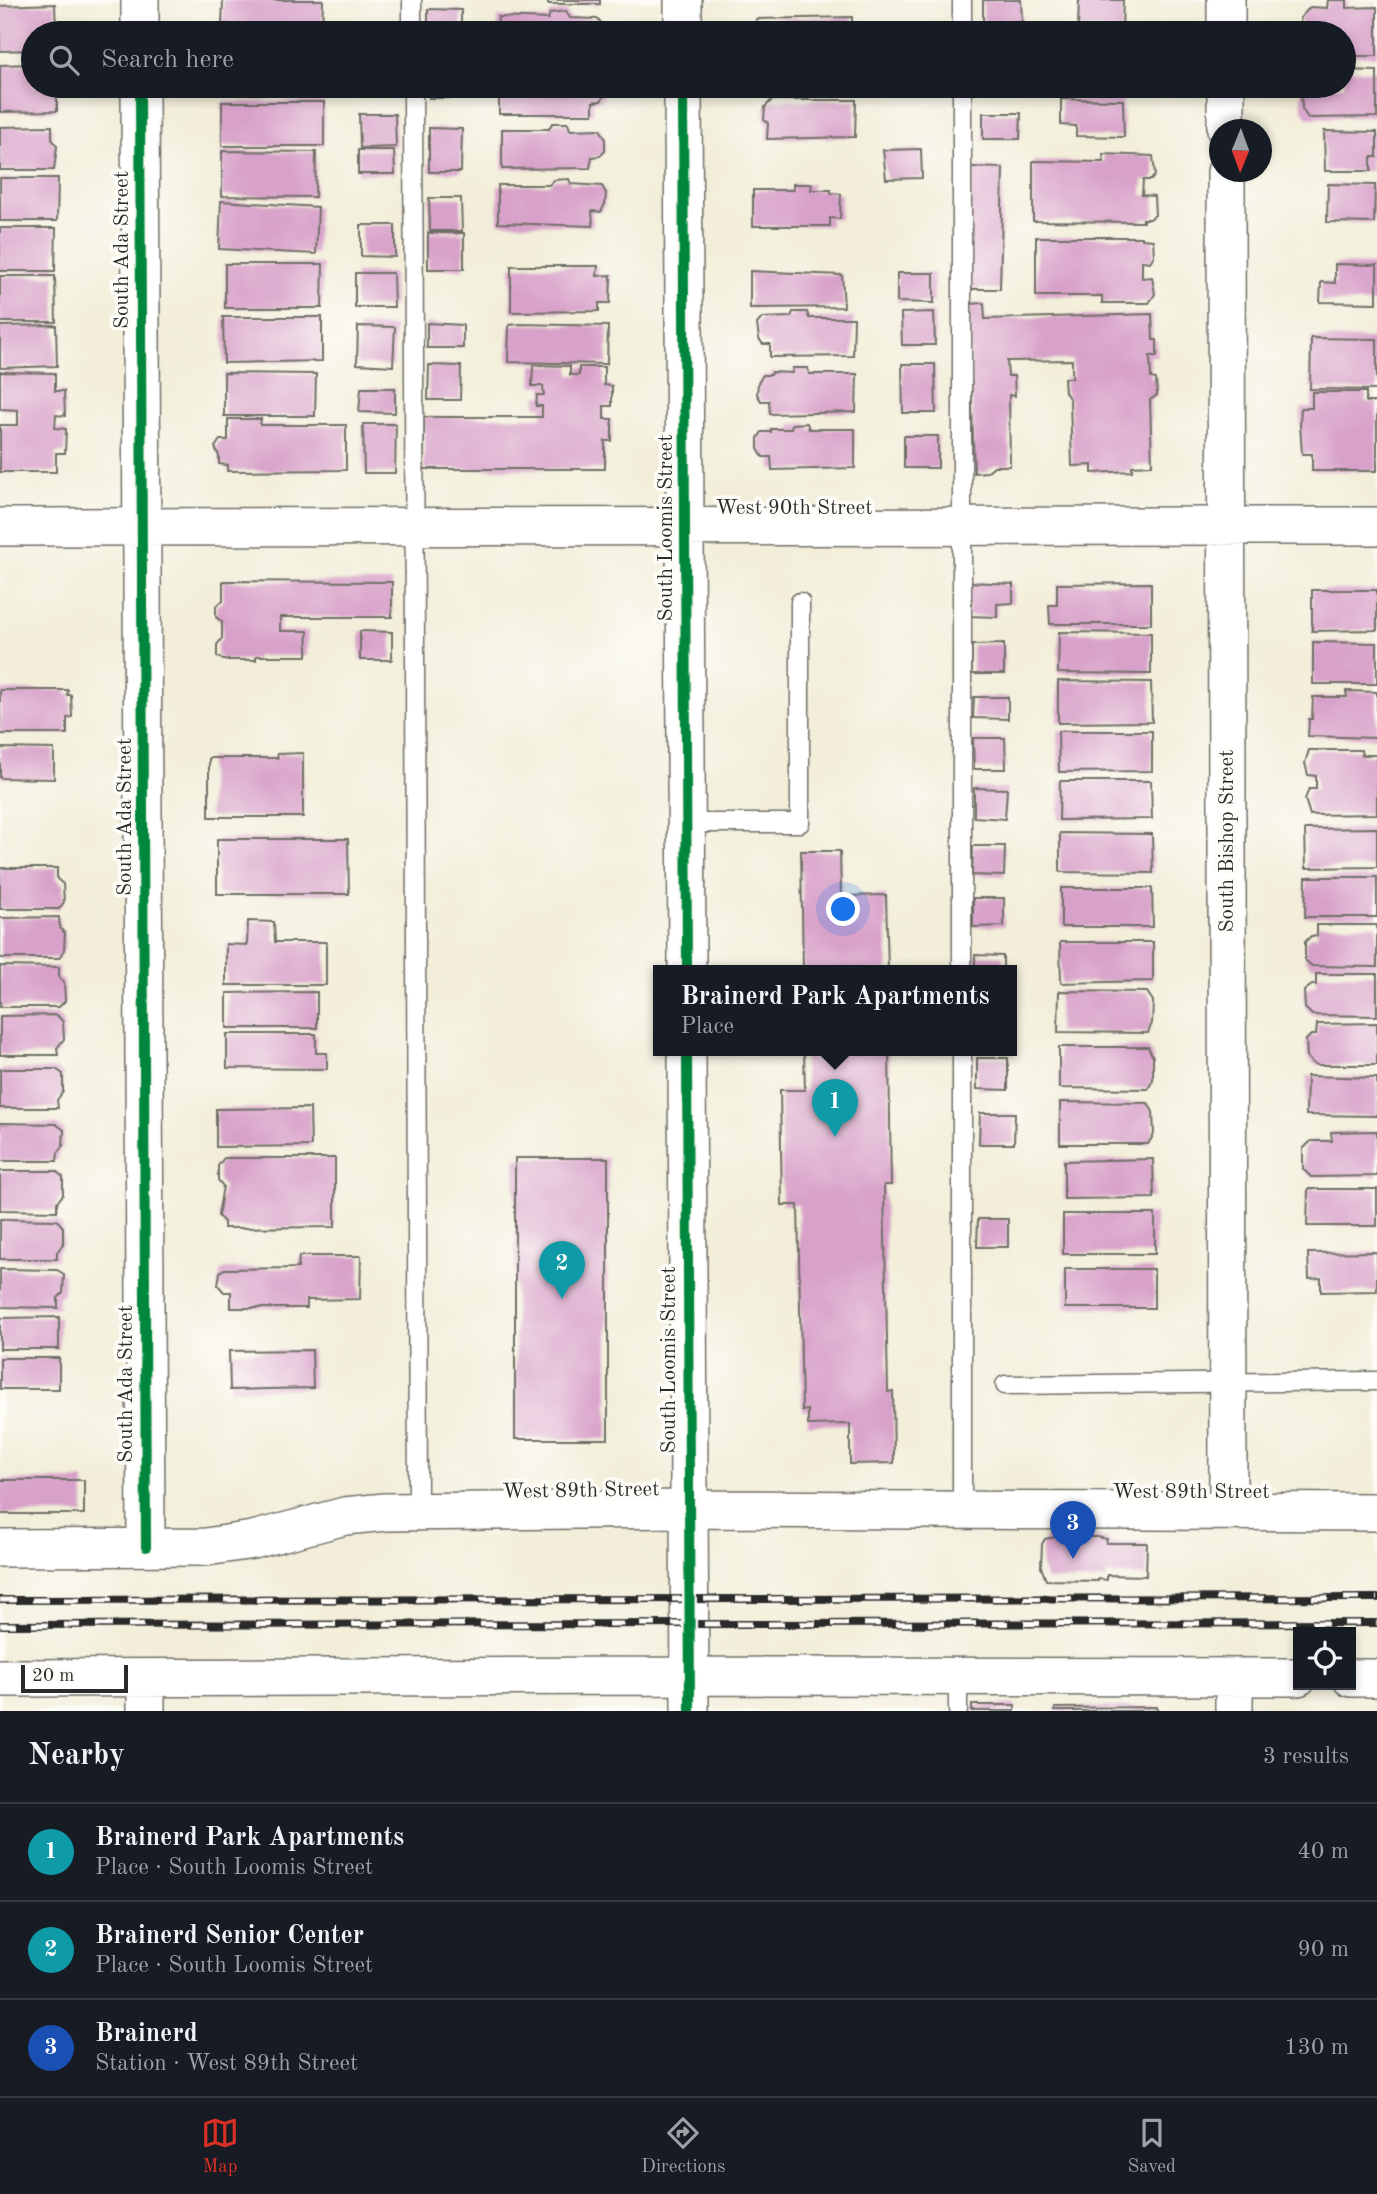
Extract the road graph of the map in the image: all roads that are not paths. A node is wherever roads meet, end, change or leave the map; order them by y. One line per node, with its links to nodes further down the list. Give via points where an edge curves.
1 (140, 0): 6 (street)
2 (412, 0): 7 (lane)
3 (683, 0): 8 (street)
4 (962, 0): 9 (lane)
5 (1226, 0): 10 (street)
6 (140, 21)
7 (412, 21)
8 (683, 21)
9 (962, 21)
10 (1226, 21)
11 (141, 98): 20 (street, South Ada Street)
12 (413, 98): 21 (lane)
13 (683, 98): 22 (street, South Loomis Street)
14 (962, 98): 23 (lane)
15 (1226, 98): 16 (street)
16 (1226, 119)
17 (1226, 182): 24 (street, South Bishop Street)
18 (1377, 526): 24 (street, West 90th Street)
19 (0, 527): 20 (street, West 90th Street)
20 (143, 527): 21 (street, West 90th Street); 39 (street, South Ada Street)
21 (416, 527): 22 (street, West 90th Street); 37 (lane)
22 (685, 527): 23 (street, West 90th Street); 26 (street, South Loomis Street)
23 (962, 527): 24 (street, West 90th Street); 28 (lane)
24 (1226, 527): 32 (street, South Bishop Street)
25 (800, 602): 26 (lane, via 800,823)
26 (687, 823): 27 (street, South Loomis Street)
27 (687, 965)
28 (962, 965)
29 (687, 1056): 34 (street, South Loomis Street)
30 (962, 1056): 35 (lane)
31 (1377, 1381): 32 (lane)
32 (1228, 1383): 33 (lane); 36 (street, South Bishop Street)
33 (1004, 1385)
34 (689, 1509): 35 (street, West 89th Street); 37 (street, West 89th Street); 45 (street, South Loomis Street)
35 (962, 1510): 36 (street, West 89th Street)
36 (1228, 1511): 38 (street, West 89th Street)
37 (418, 1512): 39 (street, West 89th Street, via 345,1516 206,1547)
38 (1377, 1512)
39 (146, 1547): 40 (street, West 89th Street)
40 (0, 1548)
41 (0, 1678): 46 (street)
42 (1293, 1678): 48 (street)
43 (1356, 1678): 44 (street)
44 (1377, 1678)
45 (690, 1693): 46 (street); 47 (street)
46 (146, 1694)
47 (958, 1694): 48 (street)
48 (1234, 1694)

